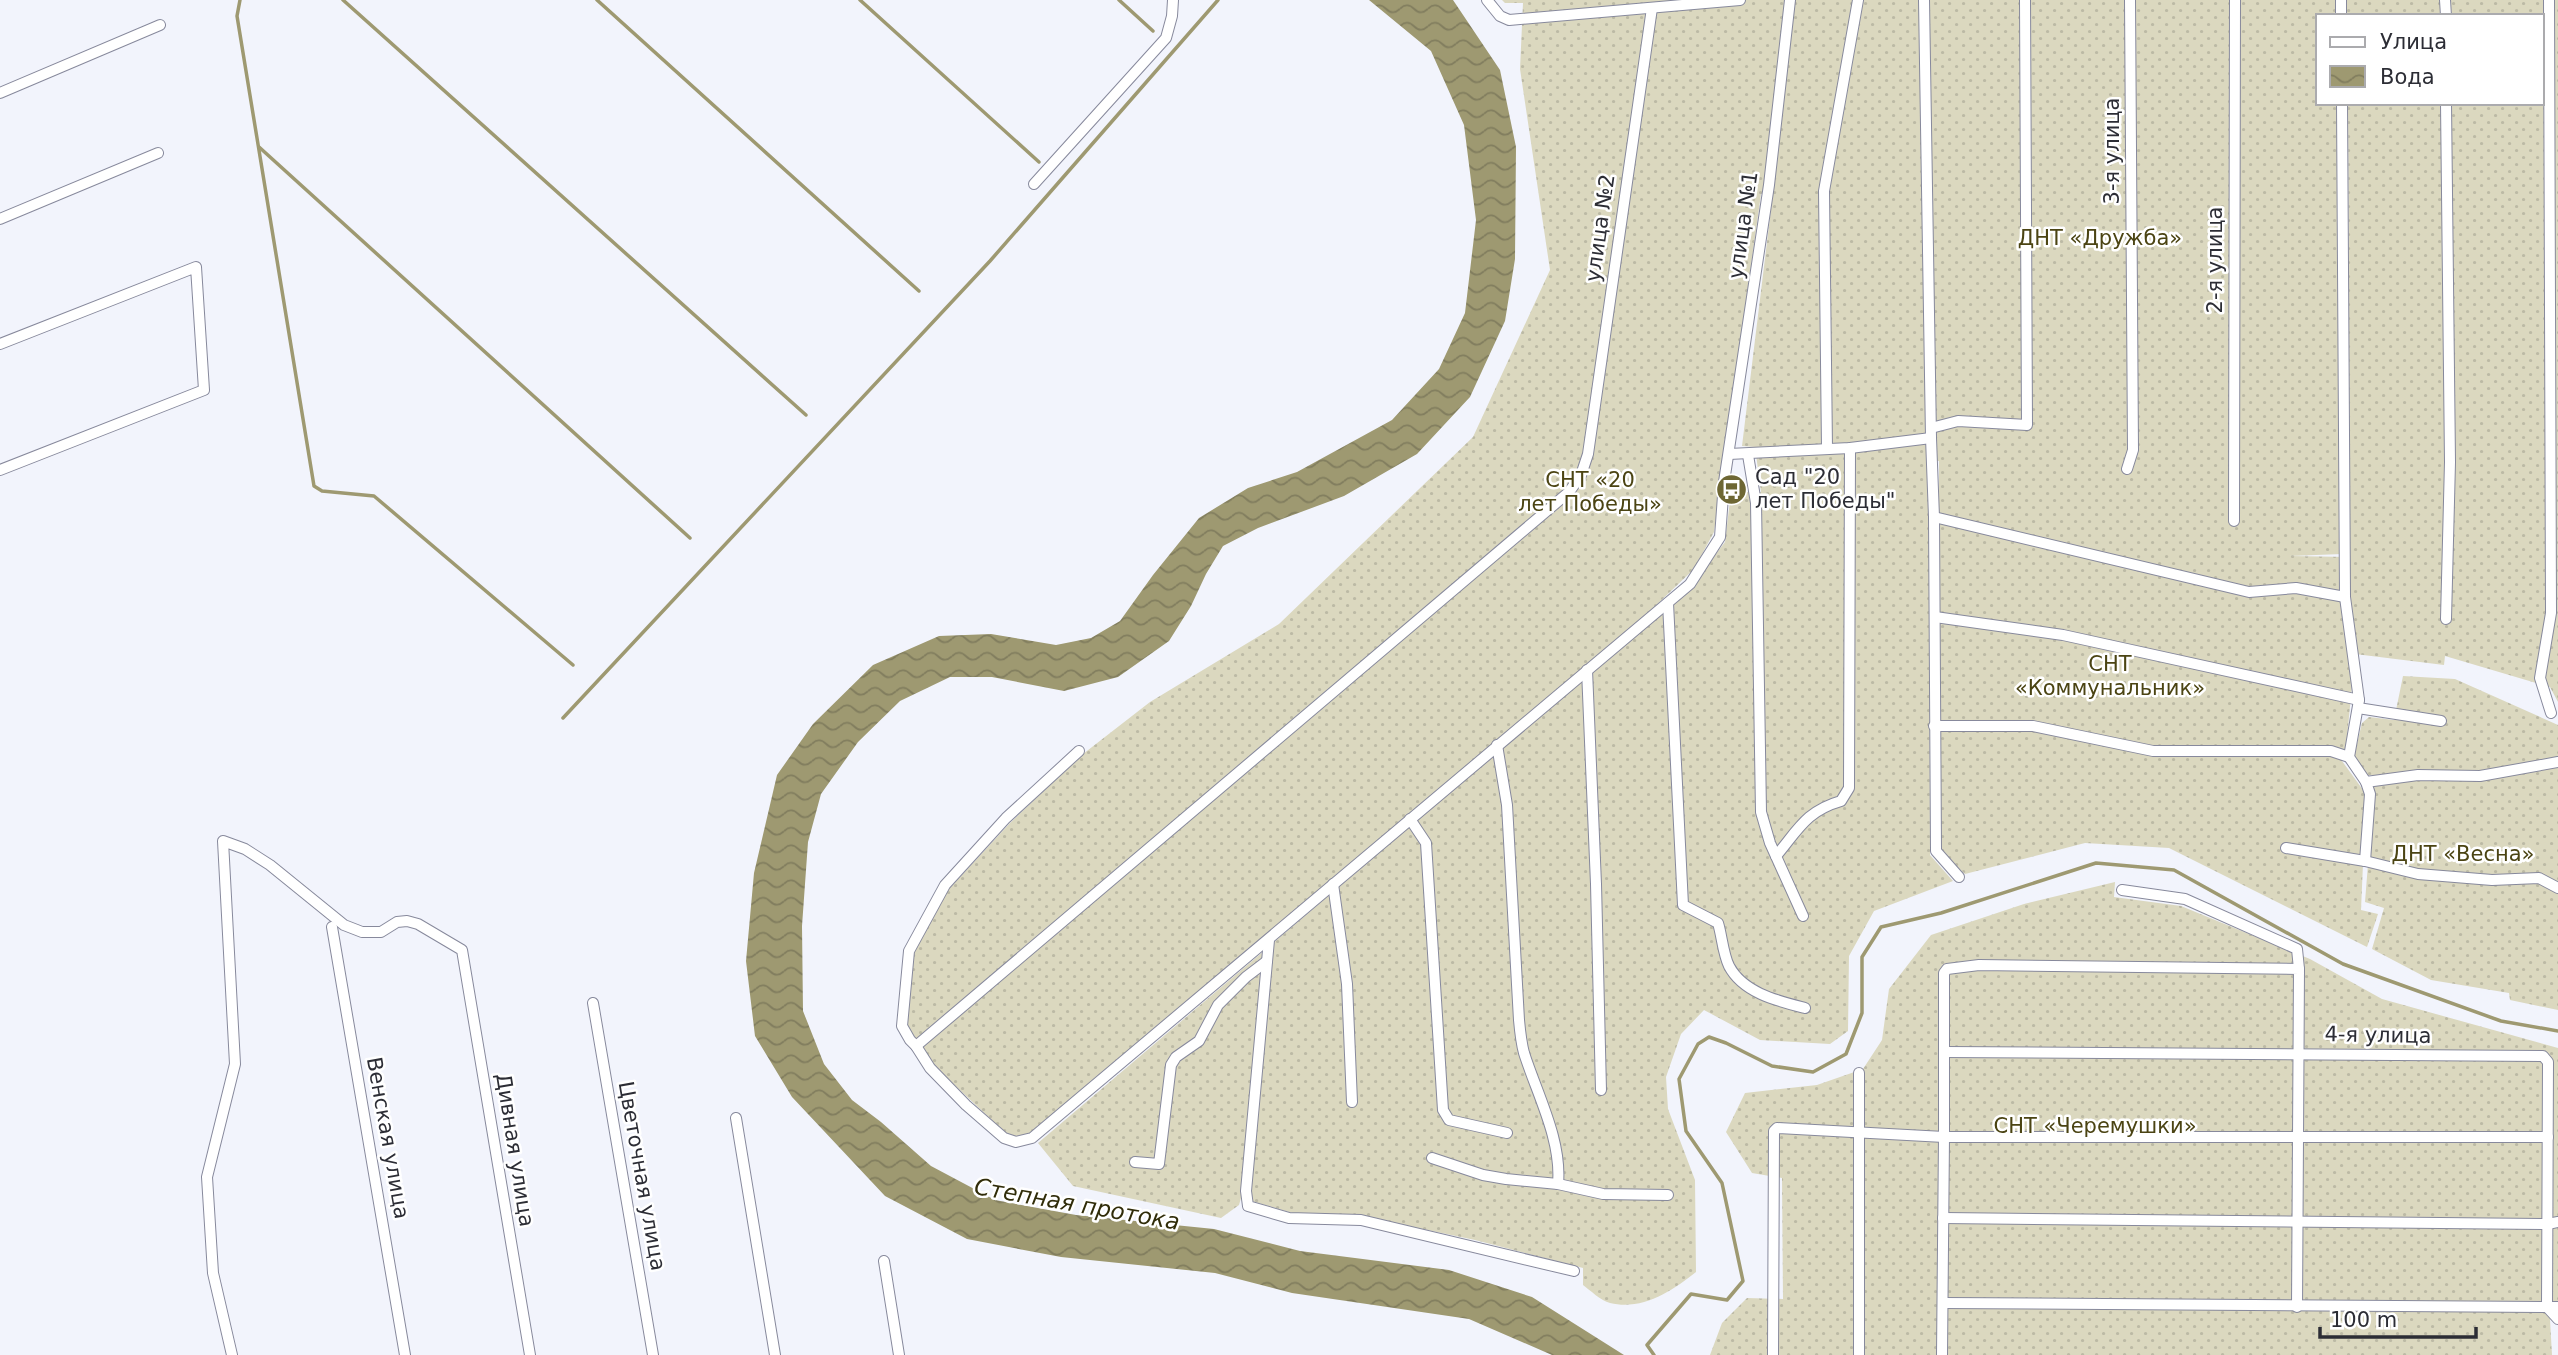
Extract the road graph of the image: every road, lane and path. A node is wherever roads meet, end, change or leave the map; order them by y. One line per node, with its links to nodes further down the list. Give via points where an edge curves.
1 (1173, 0): 17 (street, via 1166,38)
2 (1487, 0): 11 (street, via 1509,20)
3 (1740, 0): 11 (street)
4 (1790, 0): 23 (street, улица №1, via 1769,185)
5 (1858, 0): 21 (street, via 1824,191)
6 (1924, 0): 20 (street)
7 (2025, 0): 20 (street, via 2027,425 1958,421)
8 (2130, 0): 25 (street, 3-я улица, via 2133,450)
9 (2235, 0): 28 (street, 2-я улица)
10 (2549, 0): 35 (street, via 2551,613 2540,678)
11 (1652, 8): 58 (street, улица №2, via 1588,454 1569,492)
12 (160, 26): 13 (street)
13 (0, 93)
14 (2342, 105): 29 (street)
15 (2446, 105): 32 (street, via 2450,463)
16 (158, 153): 18 (street)
17 (1034, 184)
18 (0, 219)
19 (0, 344): 26 (street, via 196,267 204,390)
20 (1931, 433): 22 (street); 27 (street)
21 (1827, 448): 22 (street); 24 (street)
22 (1850, 448): 45 (street, via 1849,788 1840,801 1812,813)
23 (1729, 454): 24 (street); 30 (street, улица №1, via 1720,537 1690,584)
24 (1748, 455): 45 (street, via 1756,503 1761,812)
25 (2127, 469)
26 (0, 470)
27 (1934, 517): 29 (street, via 2249,592 2296,589); 31 (street)
28 (2234, 521)
29 (2345, 597): 34 (street)
30 (1668, 603): 33 (street, улица №1); 57 (street, via 1683,905 1718,923 1729,967 1746,985 1774,1000)
31 (1935, 617): 34 (street, via 2063,635); 37 (street)
32 (2446, 619)
33 (1587, 670): 38 (street, улица №1); 62 (street)
34 (2358, 704): 36 (street); 40 (street)
35 (2551, 713)
36 (2441, 721)
37 (1934, 726): 40 (street, via 2033,726 2153,751 2331,751); 47 (street, via 1936,851)
38 (1497, 745): 43 (street, улица №1); 73 (street, via 1507,805 1518,1020 1548,1122)
39 (1079, 751): 58 (street, улица №1, via 1006,818 945,885 909,951 902,1026)
40 (2348, 757): 42 (street)
41 (2558, 762): 42 (street, via 2480,776 2418,775)
42 (2366, 782): 46 (street, via 2370,794)
43 (1410, 819): 48 (street, улица №1); 67 (street, via 1426,843 1443,1110 1449,1120)
44 (2286, 848): 46 (street)
45 (1776, 856): 51 (street)
46 (2365, 861): 49 (street, via 2418,874 2492,880 2539,878)
47 (1959, 877)
48 (1333, 884): 53 (street, улица №1); 63 (street, via 1347,984)
49 (2558, 888)
50 (2122, 890): 55 (street, via 2185,899 2297,949)
51 (1803, 916)
52 (332, 927): 85 (street, Венская улица)
53 (1269, 940): 54 (street); 58 (street, улица №1, via 1032,1138 1016,1142 1004,1138 930,1068)
54 (1267, 961): 72 (street, via 1218,1005 1199,1041 1175,1058 1159,1164); 79 (street, via 1248,1206 1289,1218 1361,1220)
55 (2299, 969): 59 (street, via 1979,965 1947,969); 60 (street)
56 (593, 1003): 87 (street, Цветочная улица)
57 (1805, 1008)
58 (916, 1046)
59 (1944, 1052): 60 (street, 4-я улица); 69 (street)
60 (2299, 1054): 64 (street, 4-я улица, via 2543,1056 2548,1062); 68 (street)
61 (1859, 1073): 66 (street)
62 (1601, 1090)
63 (1352, 1102)
64 (2553, 1114): 70 (street, 4-я улица)
65 (736, 1118): 88 (street)
66 (1860, 1131): 69 (street); 90 (street, via 1774,1131); 91 (street)
67 (1507, 1133)
68 (2298, 1136): 69 (street); 70 (street); 76 (street)
69 (1944, 1137): 75 (street)
70 (2548, 1137): 77 (street, 4-я улица)
71 (1432, 1158): 73 (street, via 1483,1175)
72 (1135, 1162)
73 (1558, 1184): 74 (street, via 1603,1194)
74 (1668, 1195)
75 (1943, 1218): 76 (street); 80 (street)
76 (2298, 1222): 77 (street); 81 (street)
77 (2553, 1223): 82 (street, 4-я улица)
78 (884, 1261): 89 (street)
79 (1574, 1271)
80 (1943, 1303): 81 (street); 92 (street)
81 (2297, 1307): 82 (street)
82 (2553, 1307): 83 (street)
83 (2558, 1318)
84 (232, 1355): 86 (street, Дивная улица, via 213,1273 207,1177 235,1064 223,841 270,865 344,925 362,932 381,932 407,920 462,950)
85 (405, 1355)
86 (530, 1355)
87 (653, 1355)
88 (775, 1355)
89 (899, 1355)
90 (1773, 1355)
91 (1859, 1355)
92 (1942, 1355)

